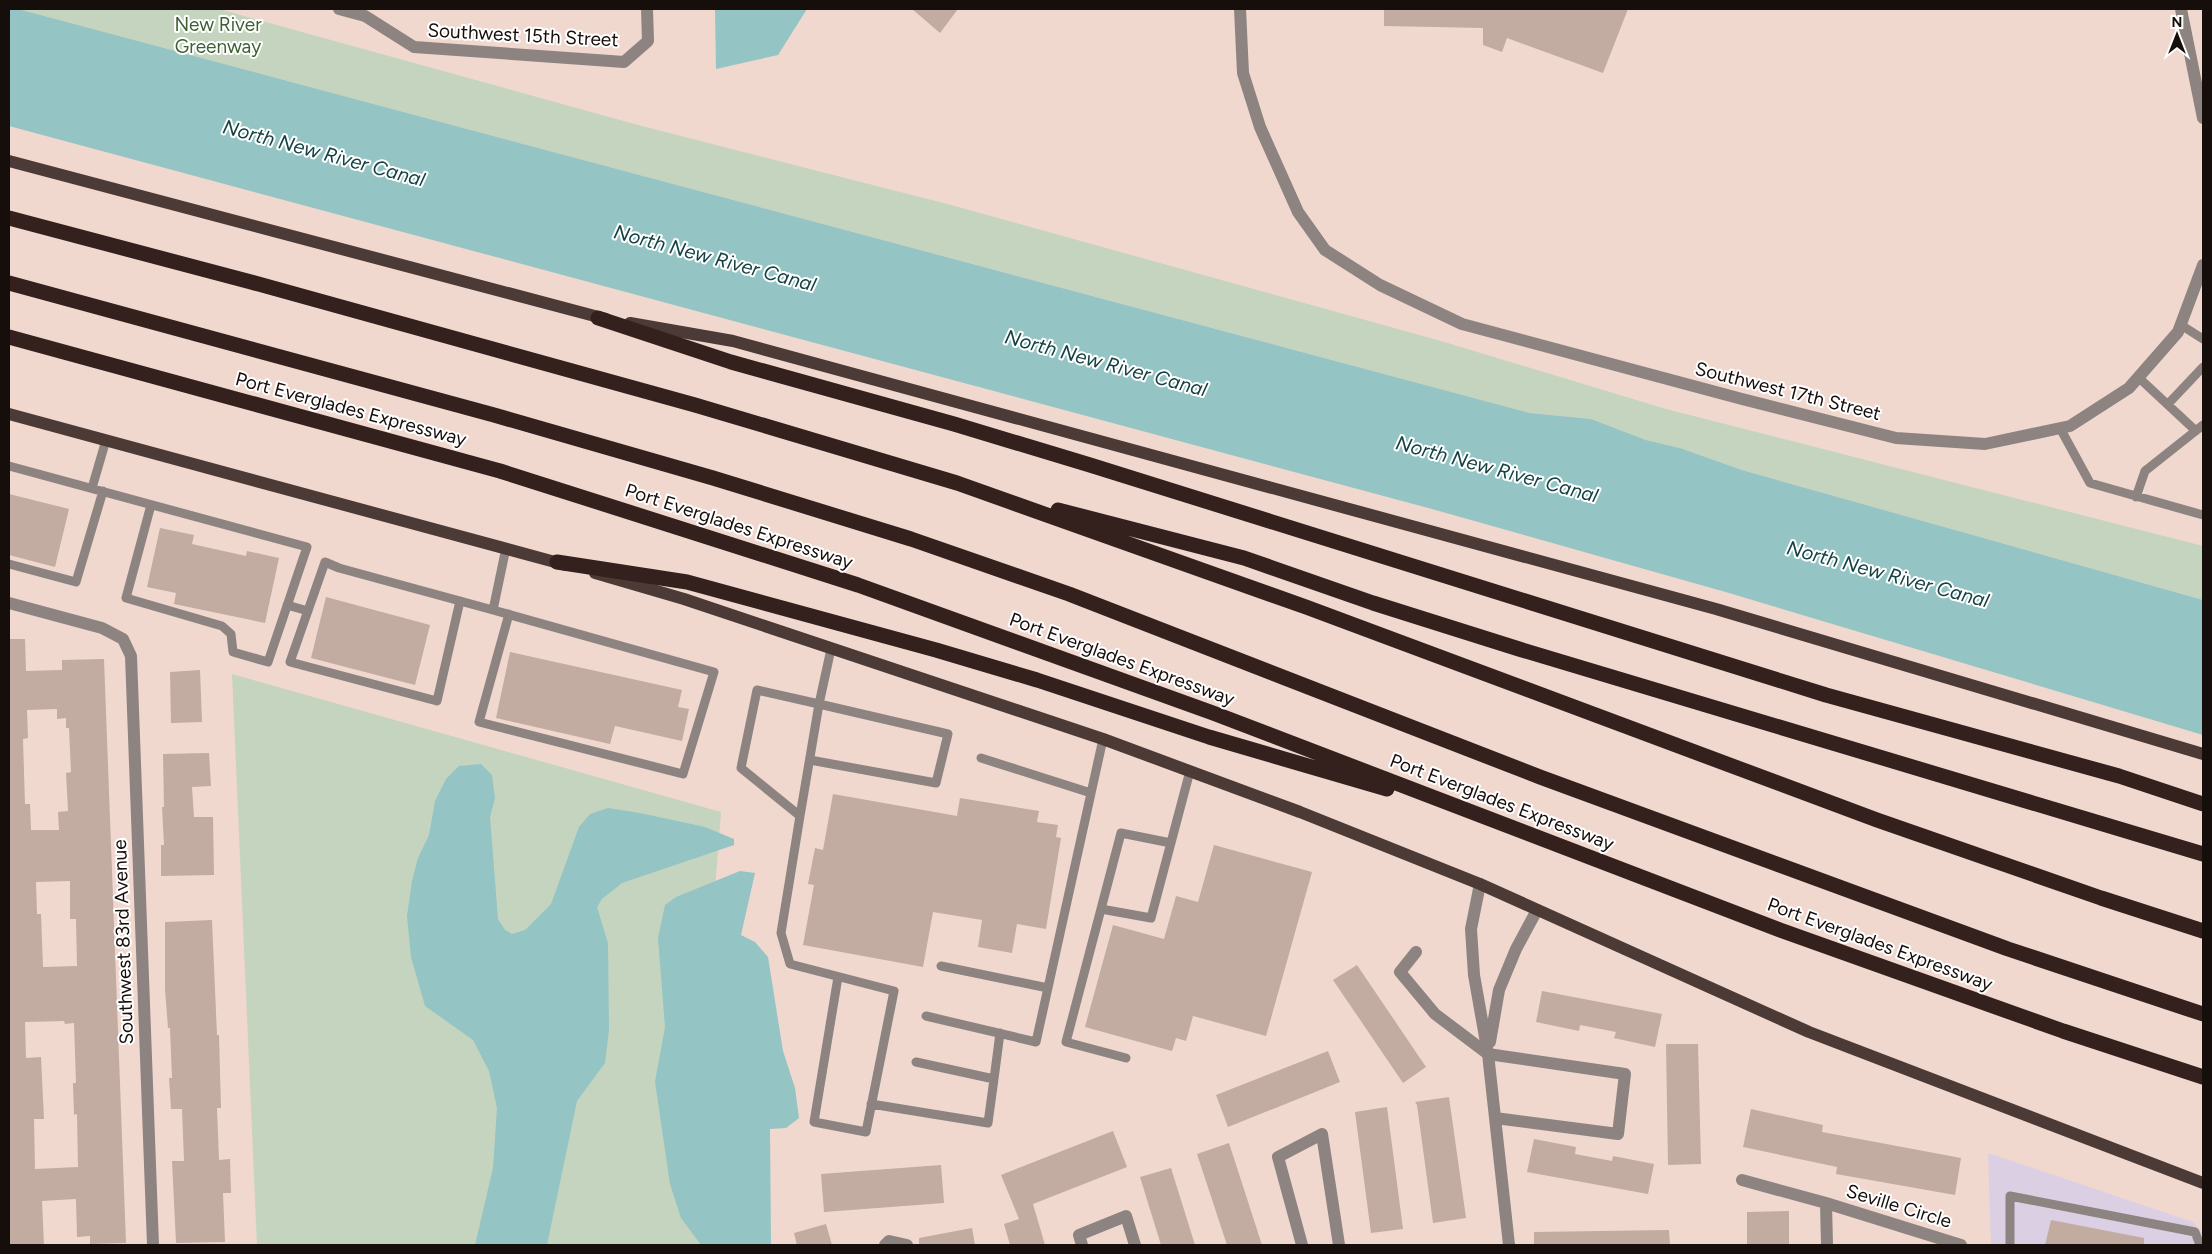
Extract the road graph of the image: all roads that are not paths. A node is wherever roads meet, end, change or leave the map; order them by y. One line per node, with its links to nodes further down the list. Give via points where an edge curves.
1 (339, 9): 2 (street, Southwest 15th Street, via 365,16 414,47 624,62 648,41)
2 (647, 9)
3 (1240, 9): 18 (street, Southwest 17th Street, via 1243,73 1260,127 1298,212 1325,250 1380,285 1462,324 1896,438 1985,444)
4 (2181, 9): 5 (street)
5 (2203, 118)
6 (9, 161): 10 (main road)
7 (9, 218): 22 (highway, via 718,412)
8 (2203, 265): 11 (street, Southwest 17th Street)
9 (9, 283): 58 (highway, via 494,415 713,478 911,540 1069,594 1540,778 2008,949)
10 (598, 318): 40 (main road, via 733,341 1716,609); 45 (highway, via 731,362 1090,465 1826,695 2119,776)
11 (2181, 325): 13 (lane); 15 (street, Southwest 17th Street)
12 (9, 338): 47 (highway, Port Everglades Expressway, via 500,471 858,585 1213,713)
13 (2203, 339)
14 (2203, 367): 16 (lane)
15 (2138, 377): 16 (lane); 18 (street, Southwest 17th Street, via 2129,388 2070,426)
16 (2168, 404): 19 (lane)
17 (9, 414): 20 (main road)
18 (2060, 428): 25 (lane, via 2090,483)
19 (2200, 428): 25 (lane, via 2145,471)
20 (106, 440): 23 (lane); 28 (main road)
21 (9, 466): 23 (lane)
22 (957, 484): 49 (highway, via 1244,558 1519,649); 53 (highway, via 1306,606 1877,820)
23 (92, 488): 24 (lane)
24 (103, 492): 26 (lane); 30 (lane, via 76,582)
25 (2136, 497): 27 (lane)
26 (152, 505): 33 (lane, via 307,548); 33 (lane, via 126,598 222,626 231,634 233,652 268,662)
27 (2203, 515)
28 (506, 548): 29 (main road); 34 (lane)
29 (557, 562): 37 (main road, via 684,599); 47 (highway, via 686,582 936,650 1209,737)
30 (9, 564)
31 (460, 601): 34 (lane); 35 (lane, via 325,562); 35 (lane, via 438,701 290,662)
32 (9, 603): 71 (street, Southwest 83rd Avenue, via 102,628 123,639 131,656)
33 (287, 605): 35 (lane)
34 (493, 610): 36 (lane)
35 (308, 611)
36 (509, 614): 36 (lane, via 714,672 683,774 479,722)
37 (831, 649): 38 (lane); 39 (main road)
38 (819, 704): 42 (lane); 42 (lane, via 948,734 936,783); 46 (lane, via 757,690 741,768)
39 (1103, 739): 43 (main road); 44 (lane)
40 (2203, 754)
41 (980, 758): 44 (lane)
42 (810, 760): 46 (lane)
43 (1190, 771): 48 (lane); 50 (main road)
44 (1091, 793): 57 (lane)
45 (2203, 804)
46 (800, 816): 56 (lane, via 781,933 790,964)
47 (1491, 820): 64 (highway, Port Everglades Expressway, via 1780,930 2063,1031)
48 (1171, 843): 51 (lane, via 1151,918); 51 (lane, via 1121,833)
49 (2203, 854)
50 (1480, 884): 52 (main road); 61 (street, via 1471,929 1474,975)
51 (1101, 909): 62 (lane, via 1066,1042)
52 (1537, 910): 61 (street, via 1499,990); 69 (main road, via 1809,1032)
53 (2203, 931)
54 (1416, 952): 61 (street, via 1400,972 1435,1014)
55 (941, 966): 57 (lane)
56 (838, 977): 66 (lane, via 894,991); 66 (lane, via 814,1122 866,1132)
57 (1048, 988): 60 (lane, via 1036,1042)
58 (2203, 1014)
59 (926, 1016): 60 (lane)
60 (1000, 1033): 65 (lane)
61 (1488, 1054): 67 (street); 67 (street, via 1625,1074 1618,1134)
62 (1126, 1058)
63 (916, 1062): 65 (lane)
64 (2203, 1076)
65 (994, 1080): 66 (lane, via 988,1123)
66 (871, 1104)
67 (1495, 1118): 78 (street)
68 (1742, 1180): 70 (street, Seville Circle)
69 (2203, 1183)
70 (1826, 1203): 79 (street, Seville Circle); 80 (street, Seville Circle)
71 (153, 1245)
72 (885, 1245): 73 (street, via 889,1241)
73 (907, 1245)
74 (1082, 1245): 75 (street, via 1079,1235 1126,1216)
75 (1135, 1245)
76 (1302, 1245): 77 (street, via 1278,1157 1322,1134)
77 (1339, 1245)
78 (1509, 1245)
79 (1827, 1245)
80 (1961, 1245)
81 (2010, 1245): 82 (lane, via 2010,1196 2194,1232)
82 (2200, 1245)

